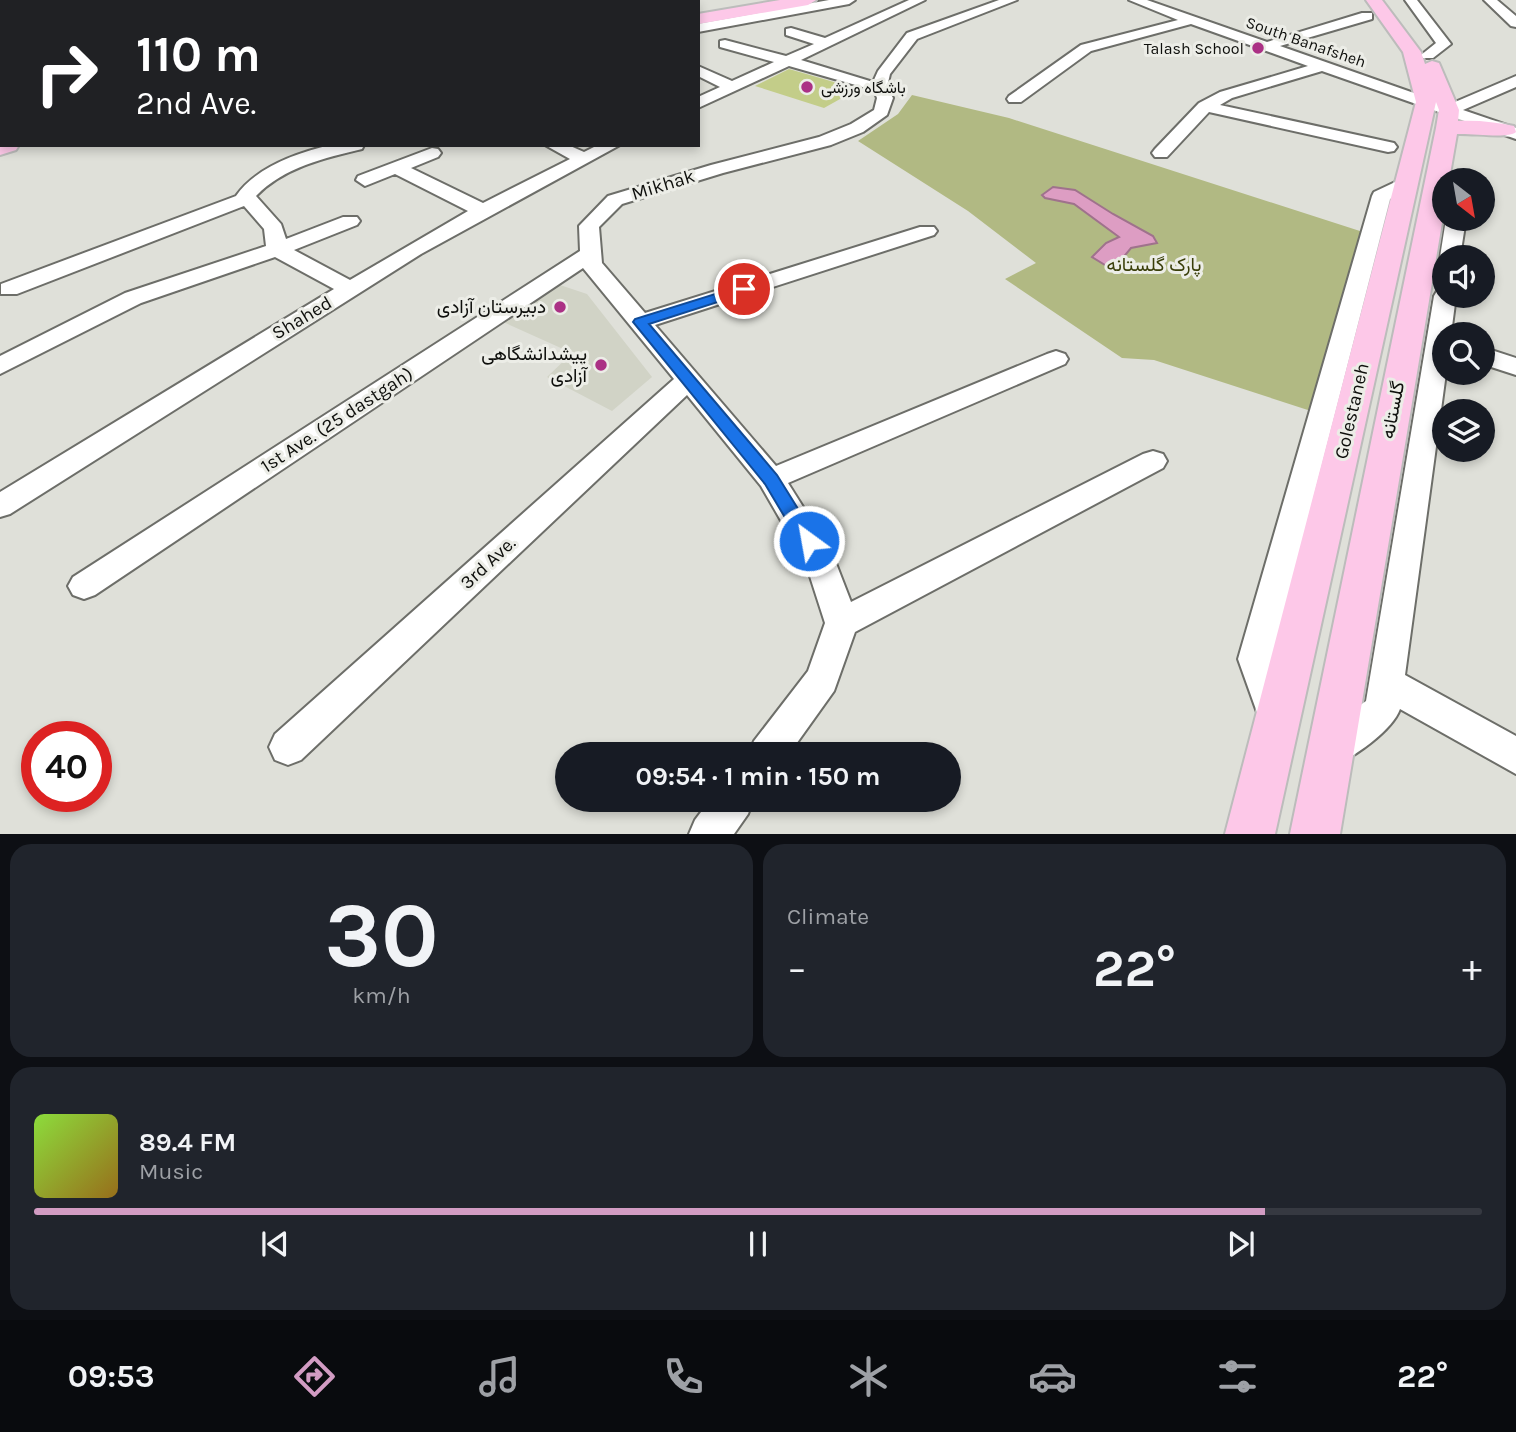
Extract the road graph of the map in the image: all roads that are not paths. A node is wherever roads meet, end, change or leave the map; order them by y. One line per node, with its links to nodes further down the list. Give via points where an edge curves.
1 (745, 0): 9 (main road)
2 (807, 0): 10 (main road)
3 (849, 0): 13 (street)
4 (919, 0): 16 (street)
5 (1011, 0): 44 (street, Mikhak, via 912,36 883,74 881,112 857,128 615,200 589,226)
6 (1135, 0): 11 (street, South Banafsheh)
7 (1490, 0): 12 (street)
8 (1382, 5): 17 (street); 27 (main road, Golestaneh, via 1412,52); 27 (main road, via 1428,55)
9 (700, 8)
10 (700, 19)
11 (1192, 20): 17 (street, South Banafsheh); 24 (street, via 1086,48)
12 (1516, 23)
13 (700, 29)
14 (791, 32): 16 (street)
15 (724, 43): 18 (street)
16 (826, 43): 18 (street)
17 (1267, 46): 19 (street, South Banafsheh)
18 (788, 61): 22 (street); 23 (street)
19 (1323, 66): 26 (street, via 1226,95); 27 (street, South Banafsheh)
20 (700, 71): 23 (street)
21 (1516, 81): 27 (street)
22 (866, 83)
23 (731, 87): 25 (street)
24 (1015, 99)
25 (700, 102)
26 (1205, 106): 32 (street); 34 (street)
27 (1441, 113): 28 (main road); 38 (main road, Golestaneh)
28 (1511, 132)
29 (341, 147): 39 (street, via 255,183 245,195)
30 (557, 147): 35 (street)
31 (608, 147): 35 (street, Shahed)
32 (1388, 148)
33 (432, 153): 36 (street)
34 (1161, 153)
35 (584, 159): 40 (street, Shahed)
36 (396, 167): 37 (street); 40 (street)
37 (365, 180)
38 (1429, 190): 62 (main road, گلستانه); 66 (main road, Golestaneh)
39 (248, 198): 43 (street, via 274,228); 45 (street)
40 (483, 211): 46 (street, Shahed)
41 (350, 221): 43 (street)
42 (927, 231): 47 (street)
43 (277, 250): 46 (street); 50 (street, via 133,298)
44 (589, 254): 47 (street, via 591,264); 57 (street, 1st Ave. (25 dastgah))
45 (9, 289)
46 (350, 289): 56 (street, Shahed)
47 (640, 322): 52 (street)
48 (1056, 359): 55 (street)
49 (1495, 360): 51 (street)
50 (0, 366)
51 (1516, 368)
52 (688, 380): 55 (street); 61 (street, 3rd Ave.)
53 (1434, 385): 59 (street)
54 (1153, 461): 58 (street)
55 (771, 479): 58 (street, via 821,562)
56 (0, 506)
57 (84, 586)
58 (842, 623): 60 (street, via 822,680)
59 (1387, 683): 62 (street, via 1382,710); 63 (street)
60 (777, 742)
61 (288, 747)
62 (1330, 750): 67 (main road, گلستانه)
63 (1516, 757)
64 (725, 812): 65 (street)
65 (709, 834)
66 (1250, 834)
67 (1315, 834)

